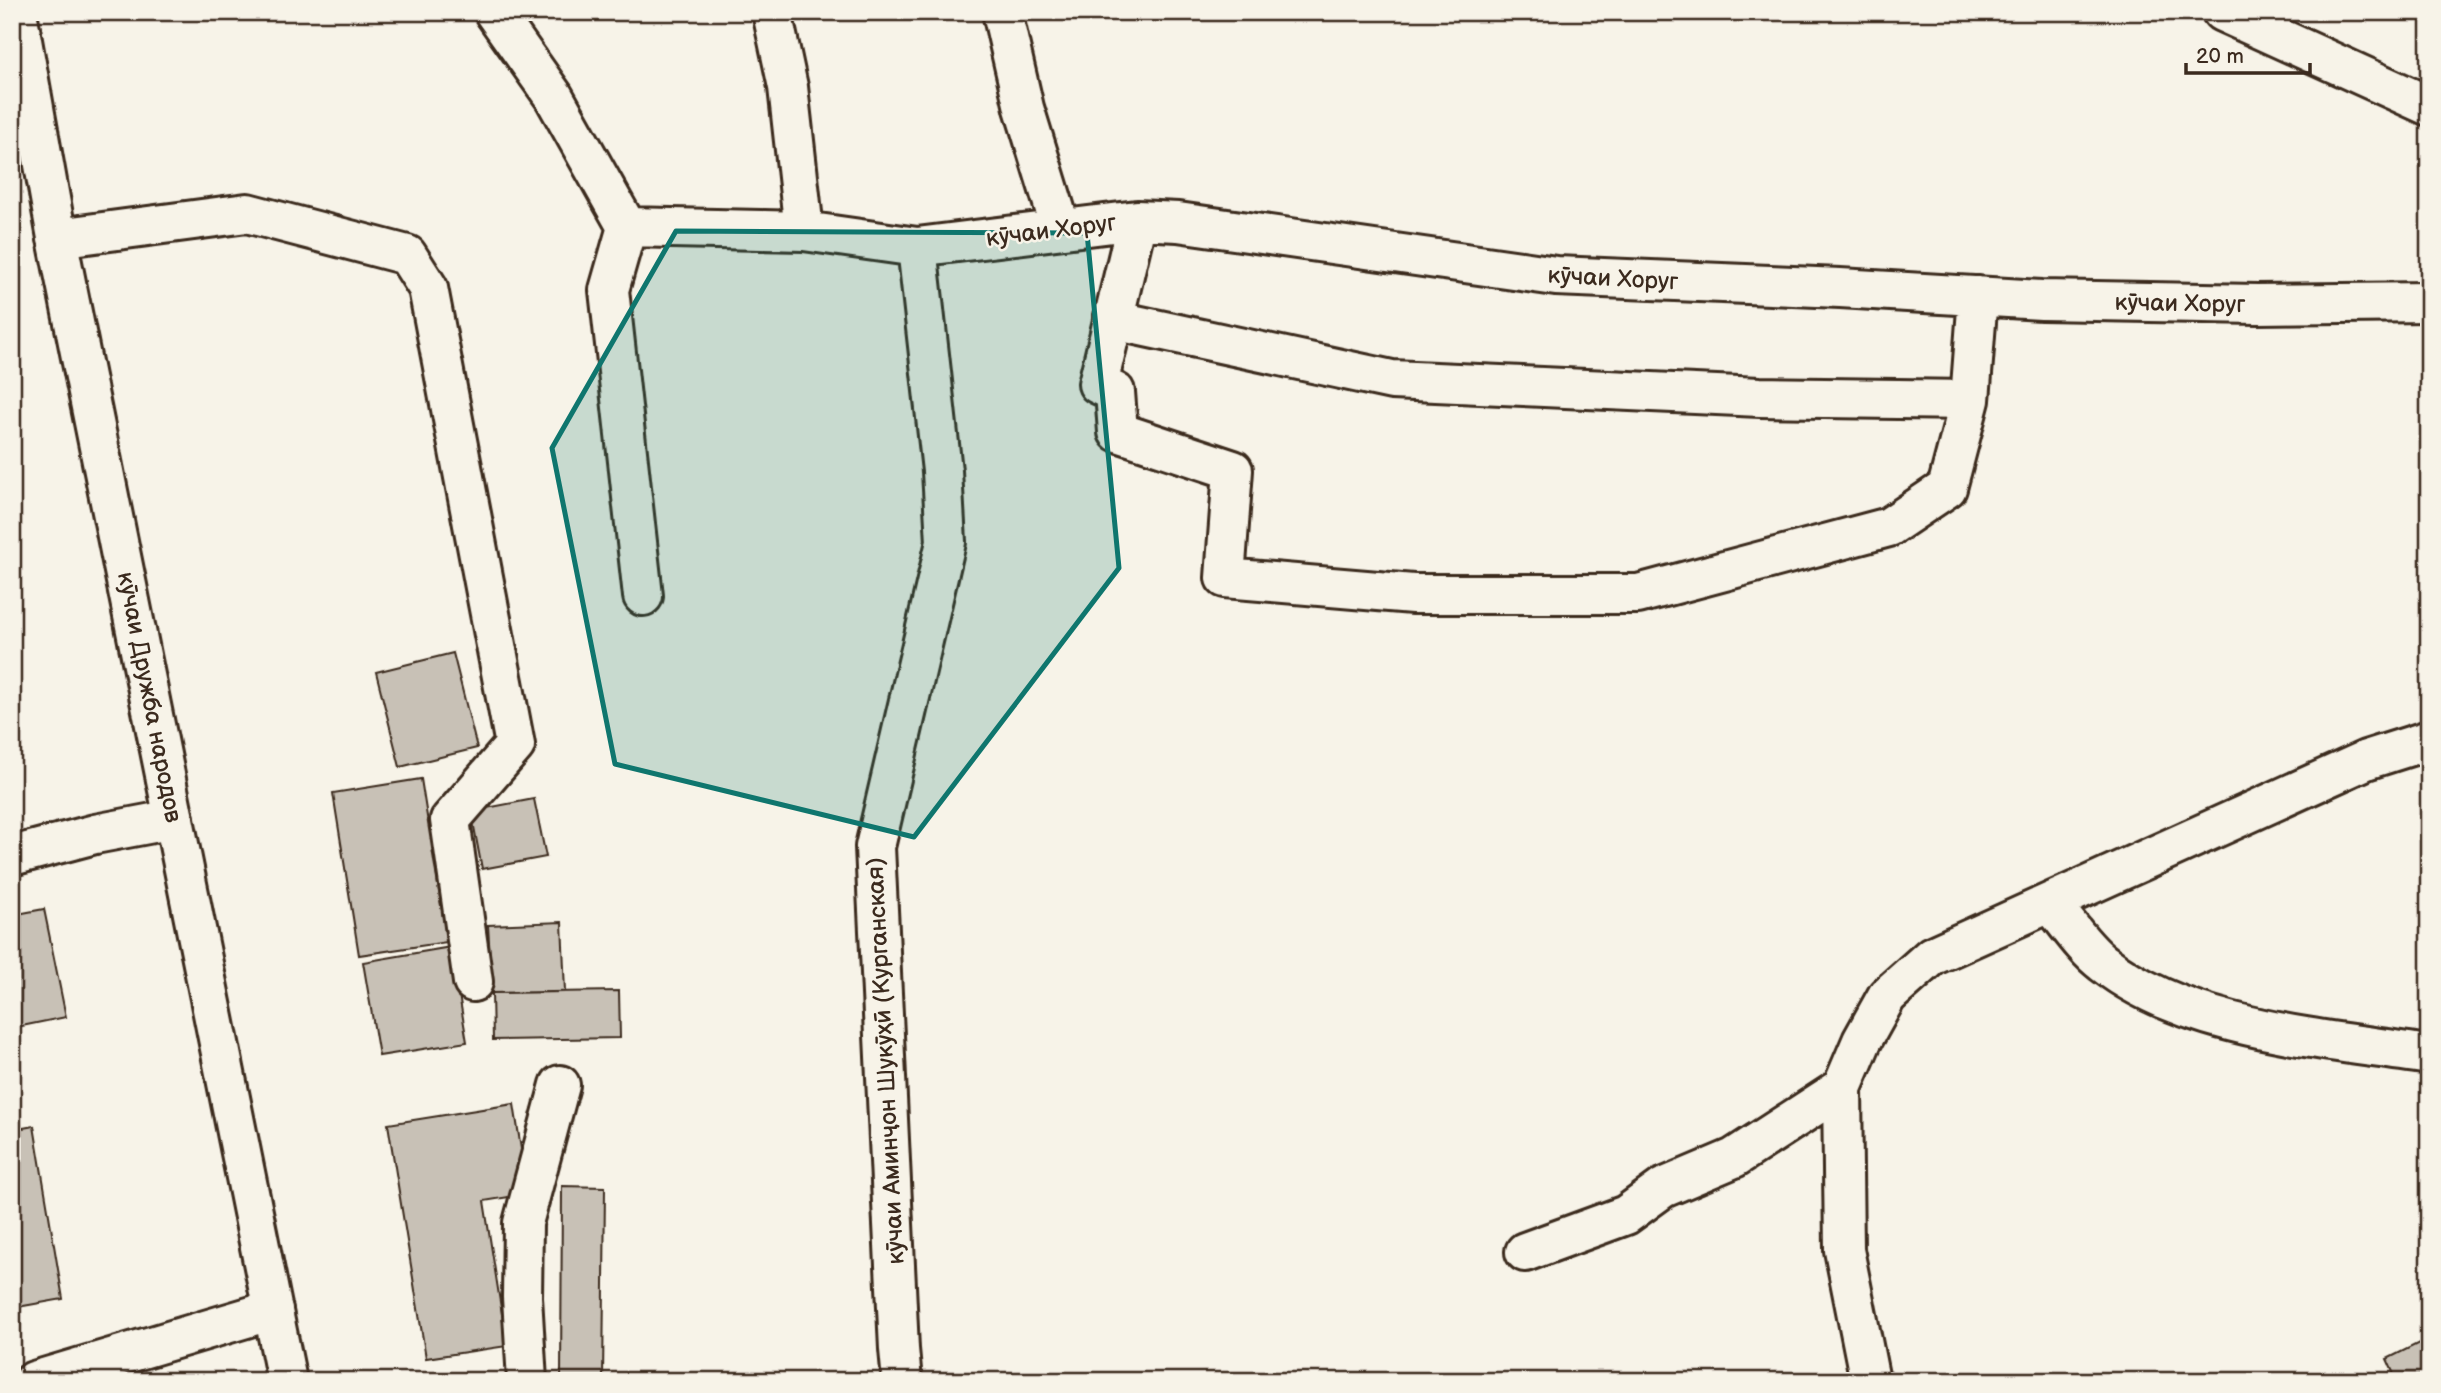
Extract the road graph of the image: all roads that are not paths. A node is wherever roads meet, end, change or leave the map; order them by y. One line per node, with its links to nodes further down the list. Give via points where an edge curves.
1 (17, 12): 11 (street, кӯчаи Дружба народов)
2 (494, 12): 8 (street, via 554,97)
3 (772, 12): 10 (street, via 788,87)
4 (1002, 12): 9 (street, via 1024,108)
5 (2222, 12): 6 (street)
6 (2429, 106)
7 (1137, 220): 9 (street, кӯчаи Хоруг); 13 (street, кӯчаи Хоруг, via 1556,276); 15 (street)
8 (627, 227): 10 (street, кӯчаи Хоруг); 17 (street, via 609,290)
9 (1061, 229): 12 (street, кӯчаи Хоруг)
10 (804, 231): 12 (street, кӯчаи Хоруг)
11 (57, 238): 21 (street, кӯчаи Дружба народов); 24 (street, via 247,213 407,255 428,288 515,746 450,820)
12 (917, 247): 33 (street, кӯчаи Аминҷон Шукӯҳӣ (Курганская), via 946,542 875,847)
13 (1978, 296): 14 (street, кӯчаи Хоруг, via 2257,304); 16 (street)
14 (2429, 302)
15 (1113, 320): 16 (street, via 1392,380 1760,397); 16 (street, via 1098,384 1115,392 1118,432 1233,470 1226,578 1413,594 1638,594 1889,527 1947,488)
16 (1970, 400)
17 (643, 596)
18 (2429, 740): 19 (street)
19 (2366, 760): 20 (street); 23 (street)
20 (2429, 764)
21 (174, 819): 22 (street); 29 (street, кӯчаи Дружба народов)
22 (12, 856)
23 (2050, 903): 25 (street, via 2101,962 2144,990 2191,1010 2275,1032); 27 (street, via 1932,956 1887,996)
24 (473, 982)
25 (2429, 1055)
26 (560, 1086): 32 (street, via 523,1223)
27 (1842, 1088): 28 (street, via 1734,1158 1663,1188 1626,1215); 34 (street, via 1844,1250)
28 (1525, 1252)
29 (273, 1310): 30 (street); 31 (street, кӯчаи Дружба народов)
30 (34, 1381)
31 (287, 1381)
32 (527, 1381)
33 (902, 1381)
34 (1870, 1381)

